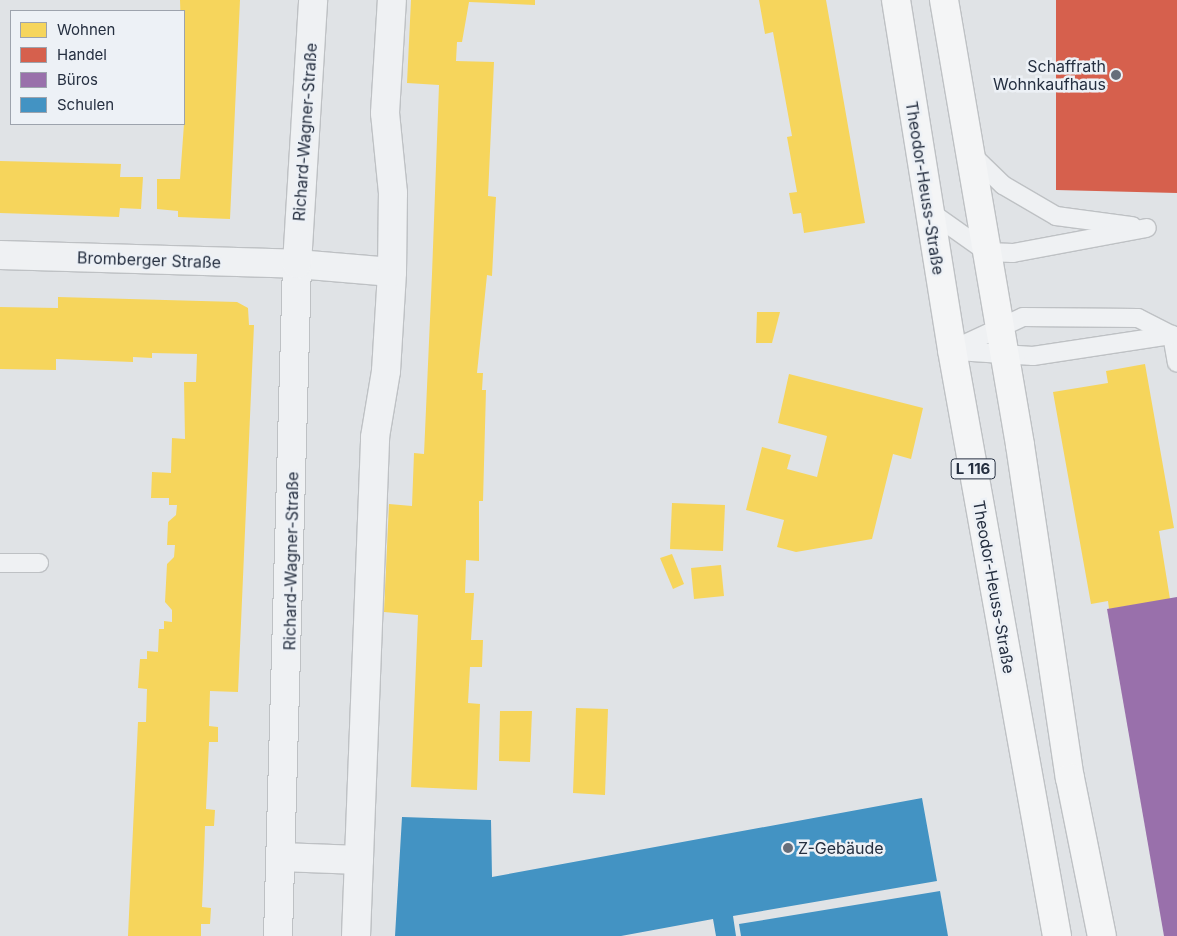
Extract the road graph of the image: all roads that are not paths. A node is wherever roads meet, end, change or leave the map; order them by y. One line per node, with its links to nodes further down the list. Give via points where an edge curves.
1 (313, 0): 9 (street, Richard-Wagner-Straße)
2 (392, 0): 10 (street, via 385,113 393,193)
3 (896, 0): 6 (main road, Theodor-Heuss-Straße / L 116)
4 (944, 0): 5 (main road)
5 (970, 153): 7 (main road); 7 (lane, via 1003,185 1056,216 1147,228 1013,253)
6 (929, 211): 7 (lane); 13 (main road, Theodor-Heuss-Straße / L 116)
7 (987, 252): 12 (main road)
8 (0, 255): 9 (street, Bromberger Straße)
9 (297, 264): 10 (street); 17 (street, Richard-Wagner-Straße)
10 (392, 272): 18 (street, via 386,371 376,437)
11 (1174, 335): 12 (lane, via 1033,356); 12 (lane, via 1138,318 1023,317); 14 (lane)
12 (1003, 342): 13 (lane); 13 (lane); 22 (main road, via 1070,778)
13 (952, 350): 21 (main road, Theodor-Heuss-Straße / L 116)
14 (1177, 363)
15 (0, 563): 16 (lane)
16 (39, 563)
17 (281, 857): 18 (street); 19 (street, Richard-Wagner-Straße)
18 (359, 860): 20 (street)
19 (278, 936)
20 (356, 936)
21 (1057, 936)
22 (1102, 936)

